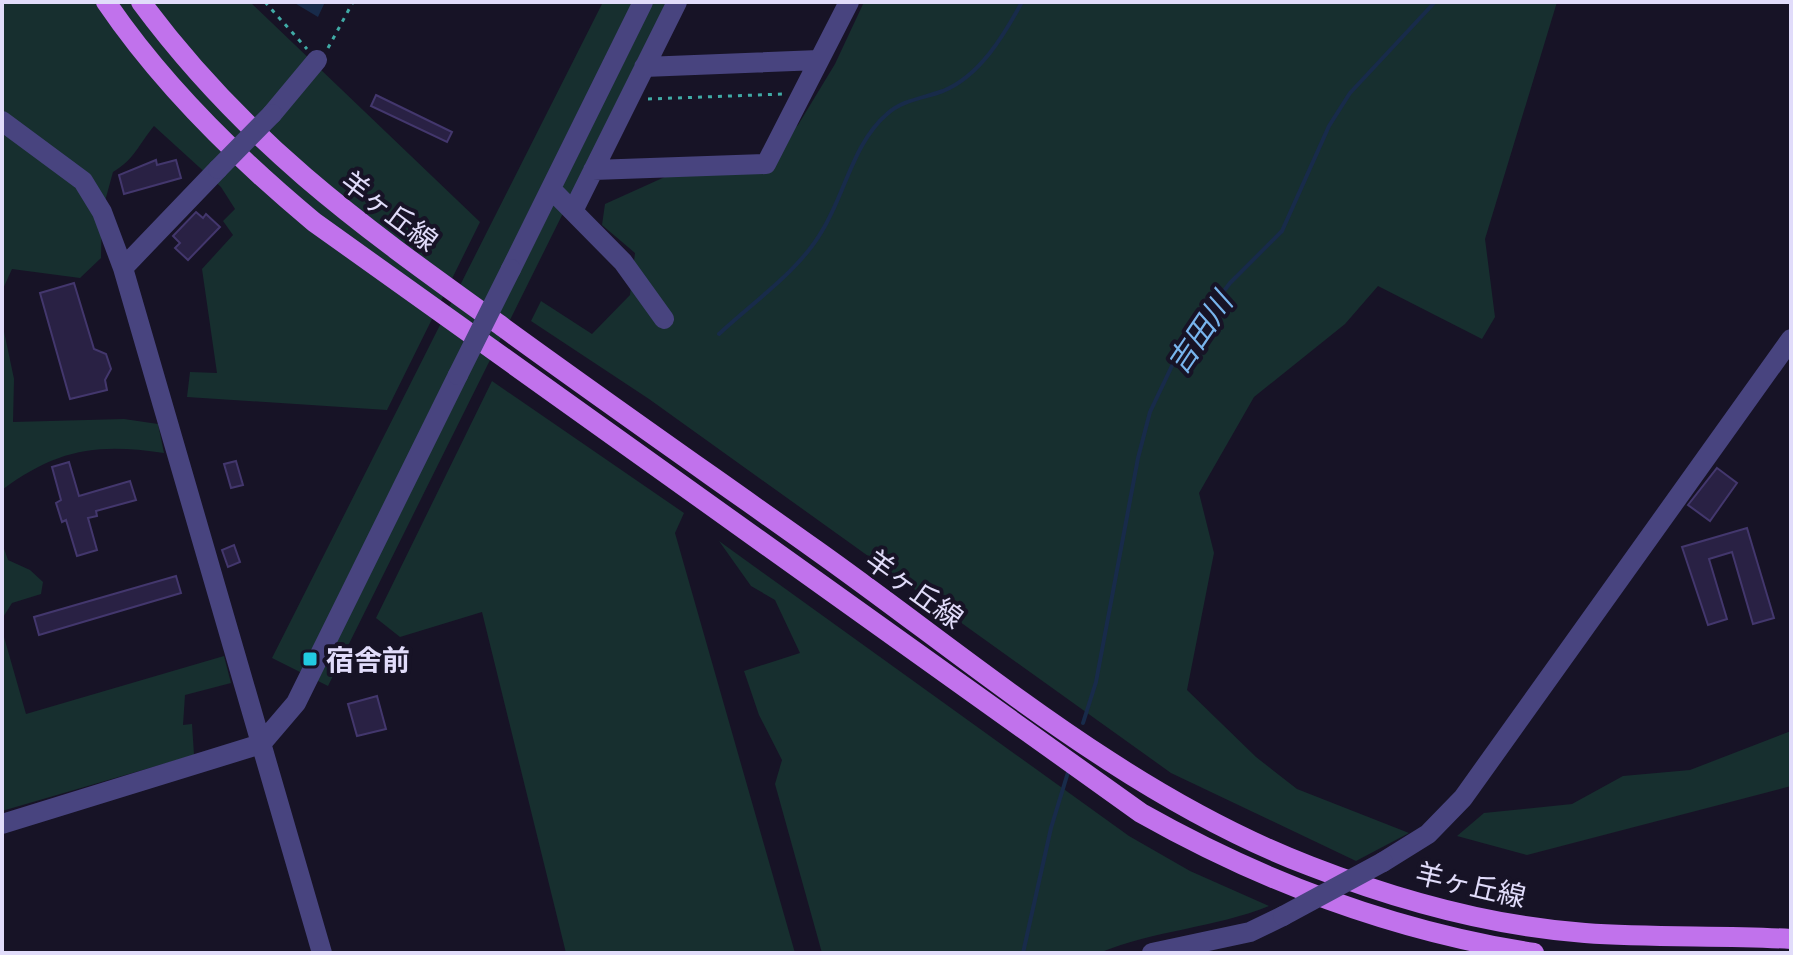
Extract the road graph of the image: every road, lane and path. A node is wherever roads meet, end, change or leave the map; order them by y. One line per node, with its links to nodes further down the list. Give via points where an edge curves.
1 (106, 2): 25 (main road, 羊ヶ丘線, via 243,163 314,222 1141,813 1262,876 1340,906 1424,933)
2 (141, 2): 22 (main road, 羊ヶ丘線, via 180,55 257,137 373,235 1093,749 1227,831 1368,888 1522,925 1584,933)
3 (265, 2): 8 (path)
4 (353, 2): 8 (path)
5 (643, 2): 15 (lane)
6 (677, 2): 10 (lane)
7 (849, 2): 9 (lane)
8 (317, 60): 17 (lane, bridge)
9 (819, 60): 10 (lane); 11 (lane)
10 (644, 67): 12 (lane)
11 (802, 93): 12 (path); 14 (lane, via 766,164)
12 (628, 100): 14 (lane)
13 (2, 121): 17 (lane, via 83,181 102,212)
14 (593, 170): 16 (lane)
15 (551, 189): 16 (lane); 20 (lane, bridge, via 296,703)
16 (574, 209): 18 (lane, via 623,262)
17 (123, 268): 20 (lane)
18 (664, 319)
19 (1791, 339): 24 (lane, bridge, via 1463,798 1428,834 1250,932)
20 (261, 744): 21 (lane); 23 (lane)
21 (2, 824)
22 (1791, 939)
23 (322, 953)
24 (1152, 953)
25 (1534, 953)

